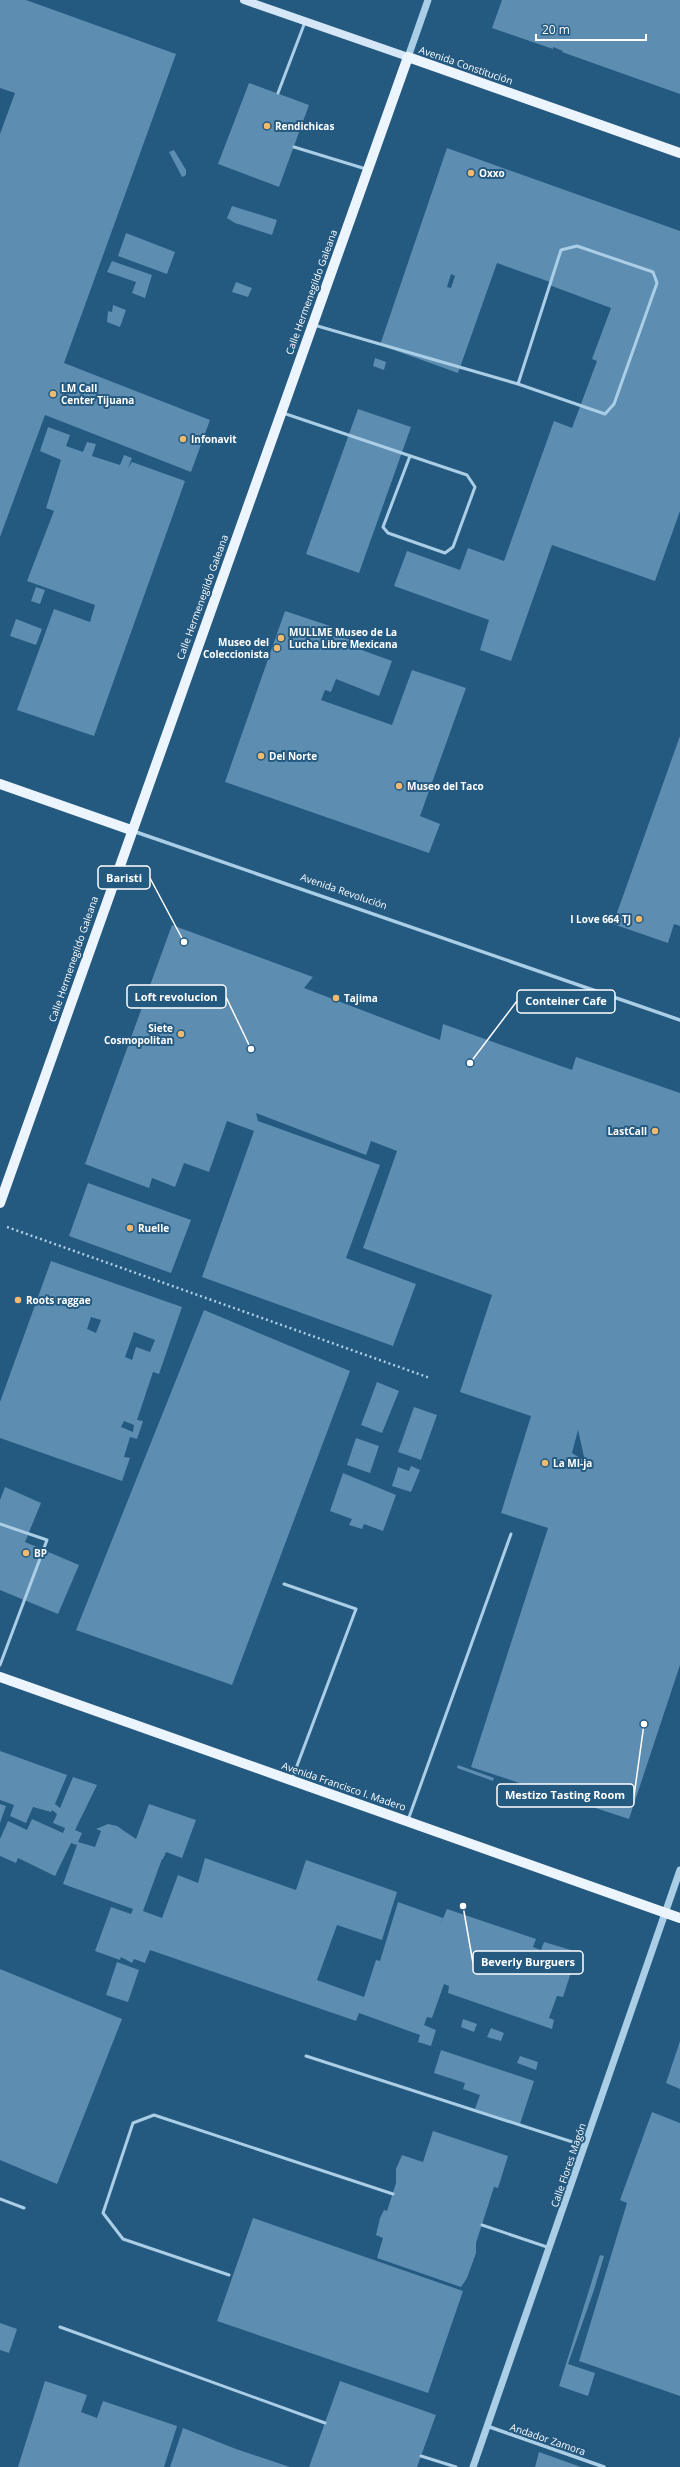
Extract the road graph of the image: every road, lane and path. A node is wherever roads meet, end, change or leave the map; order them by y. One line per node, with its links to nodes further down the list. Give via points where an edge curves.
1 (244, 0): 3 (main road, Avenida Constitución)
2 (428, 0): 4 (street, Calle Hermenegildo Galeana)
3 (305, 21): 4 (main road, Avenida Constitución); 5 (lane)
4 (408, 57): 7 (main road, Avenida Constitución); 8 (main road, Calle Hermenegildo Galeana)
5 (278, 93)
6 (294, 147): 8 (lane)
7 (680, 153)
8 (368, 170): 9 (main road, Calle Hermenegildo Galeana)
9 (312, 325): 10 (lane); 11 (main road, Calle Hermenegildo Galeana)
10 (518, 384): 10 (lane, via 561,250 577,246 652,272 657,283 614,404 605,414)
11 (281, 413): 12 (lane); 14 (main road, Calle Hermenegildo Galeana)
12 (410, 456): 12 (lane, via 466,475 474,487 453,547 445,553 388,533 383,527)
13 (0, 784): 14 (main road, Avenida Revolución)
14 (131, 830): 15 (street, Avenida Revolución); 16 (main road, Calle Hermenegildo Galeana)
15 (680, 1020)
16 (0, 1203)
17 (0, 1224): 18 (path)
18 (430, 1378)
19 (0, 1524): 22 (lane, via 47,1540)
20 (511, 1534): 25 (lane)
21 (284, 1584): 24 (lane, via 356,1608)
22 (0, 1665)
23 (0, 1676): 24 (main road, Avenida Francisco I. Madero)
24 (291, 1780): 25 (main road, Avenida Francisco I. Madero)
25 (408, 1821): 27 (main road, Avenida Francisco I. Madero)
26 (680, 1870): 27 (street, Calle Flores Magón)
27 (666, 1913): 28 (main road, Avenida Francisco I. Madero); 30 (street, Calle Flores Magón)
28 (680, 1918)
29 (306, 2056): 30 (lane)
30 (585, 2146): 35 (street, Calle Flores Magón)
31 (392, 2194): 36 (lane, via 154,2115 133,2123 103,2212 123,2238)
32 (0, 2199): 33 (lane)
33 (24, 2208)
34 (482, 2225): 35 (lane)
35 (550, 2248): 39 (street, Calle Flores Magón)
36 (229, 2275)
37 (60, 2327): 38 (lane)
38 (325, 2423)
39 (487, 2426): 42 (street, Calle Flores Magón); 43 (street, Andador Zamora)
40 (421, 2456): 41 (lane)
41 (456, 2467)
42 (473, 2467)
43 (604, 2467)

